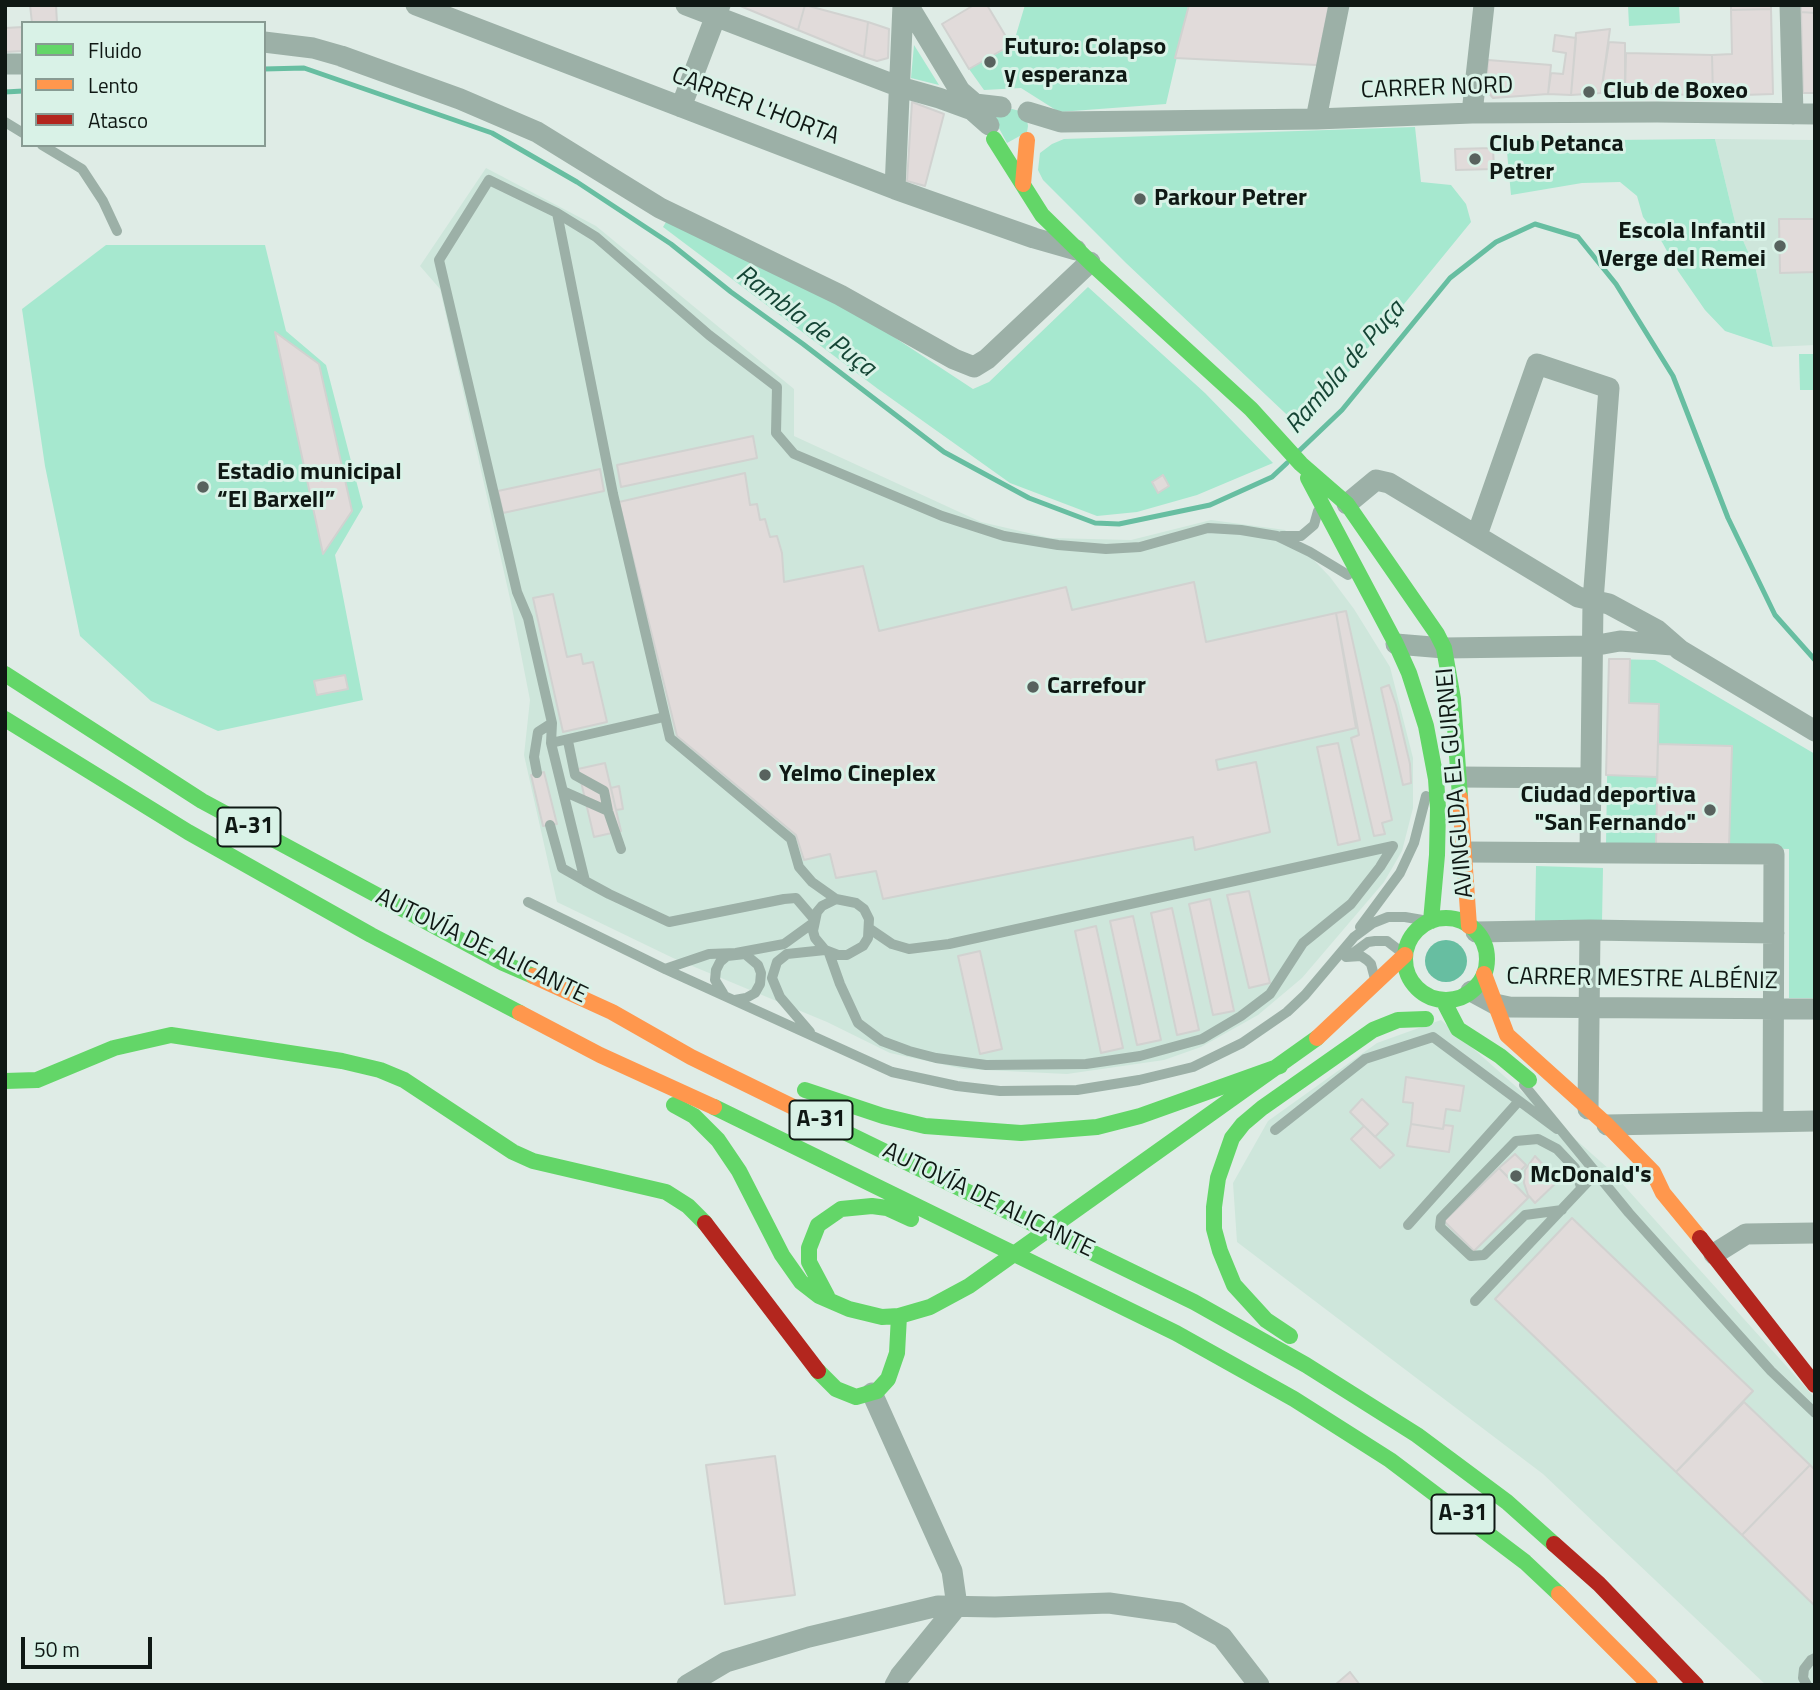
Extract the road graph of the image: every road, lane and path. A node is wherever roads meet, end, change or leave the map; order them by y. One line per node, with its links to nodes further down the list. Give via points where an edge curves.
1 (416, 5): 10 (street, CARRER L'HORTA)
2 (686, 5): 7 (street)
3 (906, 5): 9 (street); 18 (street, via 960,91)
4 (1339, 5): 15 (street)
5 (1484, 5): 12 (street)
6 (1790, 5): 13 (street)
7 (718, 11): 9 (street); 10 (street)
8 (266, 42): 26 (street, via 341,56 537,132 660,208 840,295 974,367 987,359)
9 (900, 87): 18 (street, via 972,110); 23 (street)
10 (681, 107): 23 (street, CARRER L'HORTA)
11 (1028, 112): 17 (street, CARRER NORD); 18 (street, via 1015,105); 20 (street, via 1032,124)
12 (1472, 113): 13 (street, CARRER NORD); 15 (street, CARRER NORD)
13 (1793, 114): 14 (street, CARRER NORD)
14 (1815, 114)
15 (1316, 119): 17 (street, CARRER NORD)
16 (5, 122): 19 (lane)
17 (1061, 122): 20 (street, CARRER NORD)
18 (995, 123): 20 (street, via 1006,146 1021,145); 22 (main road)
19 (21, 132)
20 (1028, 139): 22 (main road)
21 (44, 147): 25 (lane, via 82,169)
22 (1023, 184): 26 (main road, via 1042,215)
23 (895, 189): 26 (street, CARRER L'HORTA)
24 (557, 213): 31 (lane, via 596,236 709,335 777,387 776,433 794,454 942,516 1004,536 1106,549 1140,547 1208,528); 42 (lane, via 613,494); 44 (lane, via 489,180 439,260)
25 (117, 231)
26 (1084, 257): 27 (main road, via 1251,409)
27 (1301, 464): 28 (main road, AVINGUDA EL GUIRNEI); 29 (main road, AVINGUDA EL GUIRNEI)
28 (1321, 502): 31 (lane, via 1314,525 1301,536); 32 (main road, AVINGUDA EL GUIRNEI)
29 (1347, 504): 30 (street, via 1376,481 1388,483); 36 (main road, AVINGUDA EL GUIRNEI)
30 (1477, 535): 35 (street, via 1578,597); 35 (street, via 1537,364 1609,388)
31 (1277, 536): 32 (lane)
32 (1362, 583): 33 (lane); 37 (main road, AVINGUDA EL GUIRNEI)
33 (1385, 594)
34 (1397, 600): 36 (lane)
35 (1593, 601): 38 (street, via 1609,604 1657,630); 39 (street)
36 (1420, 610): 40 (main road, AVINGUDA EL GUIRNEI)
37 (1396, 644): 40 (street); 48 (main road, AVINGUDA EL GUIRNEI, via 1426,726)
38 (1673, 645): 39 (street, via 1620,640); 45 (street)
39 (1592, 646): 40 (street); 51 (street)
40 (1444, 648): 50 (main road, AVINGUDA EL GUIRNEI, via 1453,698)
41 (5, 674): 85 (main road, AUTOVÍA DE ALICANTE / A-31, via 202,801 503,964)
42 (664, 717): 46 (lane); 58 (lane, via 670,738 791,839 799,867)
43 (5, 719): 90 (main road, AUTOVÍA DE ALICANTE / A-31, via 188,832)
44 (552, 723): 47 (lane); 49 (lane, via 538,732)
45 (1815, 731)
46 (568, 741): 47 (lane); 53 (lane, via 575,775 604,791)
47 (551, 743): 52 (lane)
48 (1431, 755): 64 (main road, AVINGUDA EL GUIRNEI, via 1438,808); 69 (lane, via 1414,843 1400,873)
49 (537, 773)
50 (1458, 777): 51 (street); 56 (main road, AVINGUDA EL GUIRNEI)
51 (1591, 778): 57 (street)
52 (564, 791): 53 (lane); 59 (lane)
53 (608, 811): 55 (lane)
54 (550, 825): 59 (lane, via 562,868)
55 (621, 849)
56 (1464, 852): 57 (street); 66 (main road, AVINGUDA EL GUIRNEI)
57 (1590, 853): 68 (street, via 1774,854)
58 (807, 876): 60 (lane); 61 (lane)
59 (585, 881): 60 (lane, via 668,922)
60 (796, 898): 63 (lane)
61 (836, 899): 63 (lane, via 822,906); 65 (lane, via 864,909)
62 (528, 902): 75 (lane)
63 (814, 921): 70 (lane, via 815,938); 71 (lane, via 784,944)
64 (1431, 921): 66 (main road, via 1457,920); 69 (lane, via 1388,917); 72 (main road, via 1416,931)
65 (870, 929): 70 (lane, via 856,952); 70 (lane, via 891,944 909,949 949,944 1393,846 1351,904 1303,943 1270,994 1202,1039 1140,1056 1086,1064 986,1065 909,1051 883,1041 858,1023)
66 (1472, 929): 67 (street); 78 (main road, via 1486,952)
67 (1590, 930): 68 (street); 82 (street)
68 (1774, 933): 83 (street)
69 (1354, 937): 74 (lane)
70 (827, 952): 76 (lane, via 787,954)
71 (736, 953): 75 (lane, via 709,954); 76 (lane, via 752,959); 79 (lane, via 727,956 716,970 718,988)
72 (1405, 955): 73 (lane, via 1387,942 1375,941); 77 (main road); 80 (main road, via 1406,971 1414,986)
73 (1349, 956): 74 (lane); 77 (lane, via 1367,960 1375,972)
74 (1334, 963): 88 (lane, via 1270,1026 1222,1054 1193,1067 1077,1090 1000,1091 957,1086 892,1072)
75 (665, 969): 79 (lane)
76 (764, 978): 79 (lane, via 755,993); 88 (lane)
77 (1375, 983): 87 (main road)
78 (1478, 983): 80 (main road, via 1462,997); 81 (street, CARRER MESTRE ALBÉNIZ)
79 (730, 998): 88 (lane)
80 (1435, 998): 86 (street); 87 (main road, via 1411,1008 1367,1015); 91 (main road, via 1458,1029)
81 (1495, 1004): 82 (street, CARRER MESTRE ALBÉNIZ); 97 (main road, via 1507,1035)
82 (1589, 1008): 83 (street, CARRER MESTRE ALBÉNIZ); 97 (street)
83 (1773, 1009): 84 (street, CARRER MESTRE ALBÉNIZ); 99 (street)
84 (1815, 1009)
85 (612, 1012): 89 (main road); 117 (main road, AUTOVÍA DE ALICANTE / A-31, via 691,1057 1205,1308)
86 (1429, 1028): 95 (lane); 101 (lane, via 1364,1059); 117 (main road, via 1398,1020 1373,1030 1262,1108 1232,1138 1214,1207 1214,1229 1234,1285 1266,1320 1389,1400)
87 (1320, 1036): 92 (main road)
88 (814, 1037)
89 (705, 1046)
90 (600, 1055): 109 (main road, AUTOVÍA DE ALICANTE / A-31); 112 (main road, via 694,1116 718,1140 801,1282)
91 (1500, 1056): 96 (lane); 97 (main road)
92 (1280, 1066): 94 (main road, via 1140,1116 1097,1127 1021,1133 925,1126); 113 (main road, via 969,1286 930,1307)
93 (5, 1081): 115 (main road, via 37,1080 114,1048 171,1035 380,1070 404,1080 533,1161 666,1192 688,1206 828,1382 848,1395)
94 (788, 1083)
95 (1518, 1102): 98 (lane); 107 (lane)
96 (1541, 1105): 98 (lane); 102 (lane)
97 (1585, 1120): 99 (street); 110 (main road, via 1653,1172 1663,1192)
98 (1544, 1121): 102 (lane); 103 (lane)
99 (1773, 1121): 100 (street)
100 (1815, 1121)
101 (1275, 1130)
102 (1567, 1135): 104 (lane)
103 (1538, 1139): 105 (lane, via 1558,1149 1575,1168); 106 (lane, via 1516,1141 1441,1218 1440,1227 1471,1256 1484,1255 1525,1215)
104 (1597, 1172): 105 (lane); 116 (lane, via 1771,1371)
105 (1581, 1188): 106 (lane)
106 (1562, 1209): 111 (lane)
107 (1408, 1225)
108 (1815, 1233): 110 (street, via 1746,1234)
109 (996, 1243): 112 (main road, via 947,1235 887,1208 841,1209 817,1225 809,1248 816,1277); 123 (main road, AUTOVÍA DE ALICANTE / A-31, via 1177,1333 1390,1460 1525,1562)
110 (1714, 1254): 114 (main road)
111 (1475, 1301)
112 (836, 1305): 113 (main road, via 864,1314)
113 (899, 1316): 115 (main road, via 893,1368 883,1386)
114 (1815, 1385)
115 (872, 1393): 118 (street, via 952,1571)
116 (1815, 1413)
117 (1417, 1435): 124 (main road, AUTOVÍA DE ALICANTE / A-31, via 1507,1502 1569,1557)
118 (957, 1606): 120 (street, via 938,1606 809,1637 726,1662); 121 (street); 122 (street, via 1109,1603 1180,1613 1222,1637)
119 (1815, 1658): 125 (lane, via 1804,1669)
120 (687, 1685)
121 (895, 1685)
122 (1259, 1685)
123 (1650, 1685)
124 (1696, 1685)
125 (1807, 1685)

